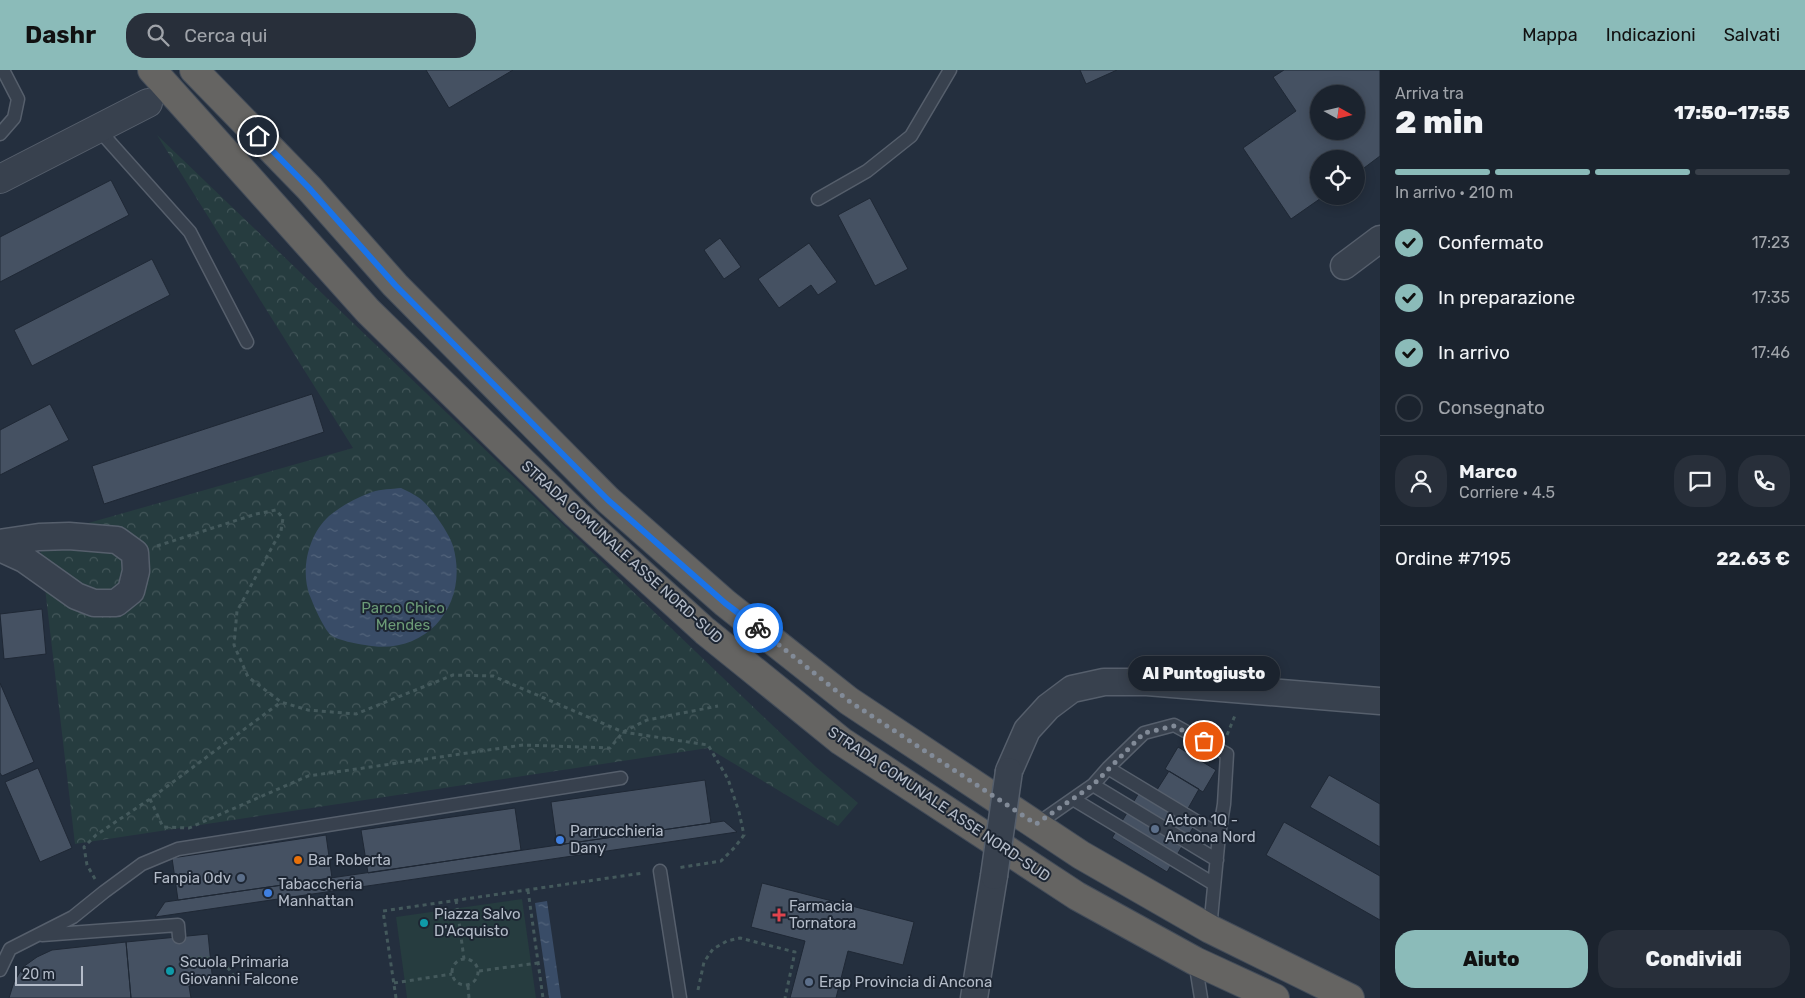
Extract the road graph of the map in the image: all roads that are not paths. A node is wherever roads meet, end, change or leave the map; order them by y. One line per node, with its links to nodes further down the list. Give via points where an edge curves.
1 (3, 70): 7 (lane, via 18,99 14,118)
2 (194, 70): 20 (highway, STRADA COMUNALE ASSE NORD-SUD, via 309,188 395,285 608,500 725,603 849,701)
3 (950, 70): 9 (lane, via 910,136 867,171)
4 (153, 73): 28 (highway, STRADA COMUNALE ASSE NORD-SUD, via 368,311 576,514 706,631 841,741 1077,896)
5 (148, 103): 6 (street)
6 (98, 129): 8 (street); 12 (lane, via 190,232)
7 (0, 134)
8 (0, 179)
9 (818, 199)
10 (1380, 239): 11 (street)
11 (1344, 266)
12 (247, 342)
13 (0, 544): 14 (street, via 39,537 117,540 135,553 136,571 131,591 116,603 94,603 76,596 24,559)
14 (0, 548)
15 (1380, 702): 31 (street, bridge, via 1147,682 1104,682 1072,689 1048,707 1027,730 1008,772)
16 (1108, 768): 18 (lane); 21 (lane); 21 (lane, via 1144,733 1174,726 1219,749 1227,754)
17 (621, 778): 26 (lane, via 178,849 142,864 73,917)
18 (1093, 785): 19 (lane); 22 (lane)
19 (1073, 799): 20 (lane); 24 (lane)
20 (1036, 824): 25 (highway, STRADA COMUNALE ASSE NORD-SUD, via 1089,860)
21 (1219, 835): 22 (lane)
22 (1217, 860): 24 (lane)
23 (660, 871): 30 (lane)
24 (1214, 884): 25 (lane)
25 (1210, 929): 34 (highway, STRADA COMUNALE ASSE NORD-SUD)
26 (35, 936): 27 (lane, via 178,925); 29 (lane, via 10,949)
27 (179, 937)
28 (1195, 961): 32 (lane); 33 (highway, STRADA COMUNALE ASSE NORD-SUD)
29 (0, 970)
30 (680, 998)
31 (974, 998)
32 (1200, 998)
33 (1275, 998)
34 (1350, 998)

